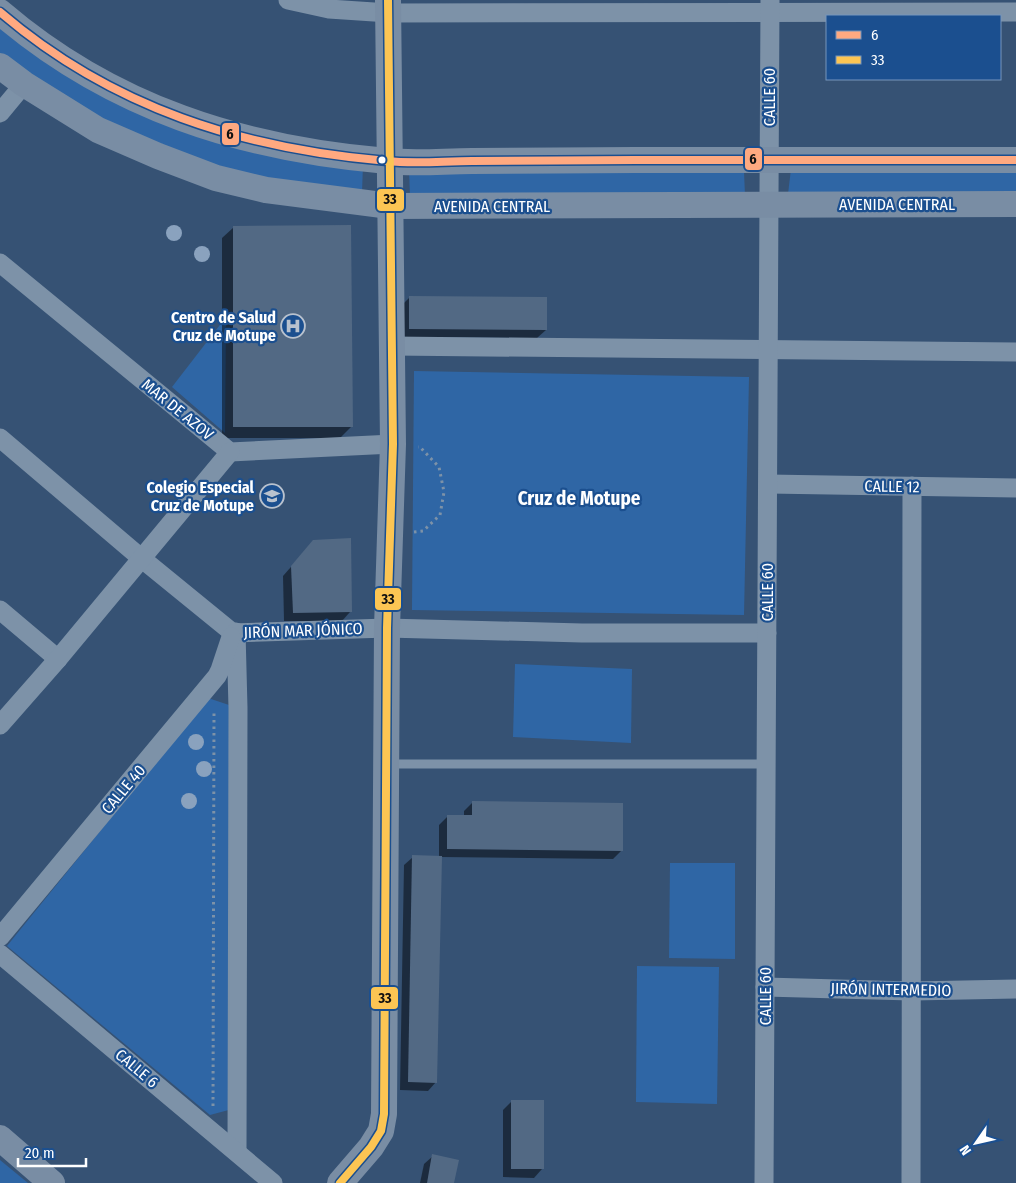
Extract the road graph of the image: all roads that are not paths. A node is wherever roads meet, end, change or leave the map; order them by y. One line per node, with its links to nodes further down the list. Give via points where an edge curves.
1 (288, 0): 2 (street, via 329,10)
2 (388, 6): 4 (street); 12 (main road)
3 (915, 6): 4 (street); 6 (street)
4 (770, 7): 10 (street, CALLE 60)
5 (0, 12): 12 (main road, via 83,73 142,104 186,120 306,152)
6 (1016, 12)
7 (0, 66): 8 (main road, AVENIDA CENTRAL)
8 (24, 84): 9 (street); 15 (main road, AVENIDA CENTRAL, via 98,130 216,178 266,190)
9 (0, 113)
10 (769, 159): 11 (main road); 12 (main road); 14 (street, CALLE 60)
11 (1016, 160)
12 (390, 162): 15 (main road)
13 (1016, 204): 14 (main road, AVENIDA CENTRAL)
14 (769, 205): 15 (main road, AVENIDA CENTRAL); 18 (street, CALLE 60)
15 (390, 206): 17 (main road)
16 (0, 263): 22 (street, MAR DE AZOV)
17 (392, 346): 18 (street); 21 (main road)
18 (768, 350): 19 (street); 23 (street, CALLE 60)
19 (1016, 352)
20 (0, 438): 26 (street, JIRÓN MAR JÓNICO)
21 (393, 444): 22 (street, MAR DE AZOV); 28 (main road)
22 (230, 452): 26 (street)
23 (768, 484): 24 (street, CALLE 12); 30 (street, CALLE 60)
24 (912, 486): 25 (street, CALLE 12); 39 (street)
25 (1016, 488)
26 (141, 558): 29 (street, JIRÓN MAR JÓNICO); 31 (street)
27 (0, 610): 31 (street)
28 (387, 628): 29 (street, JIRÓN MAR JÓNICO); 30 (street, JIRÓN MAR JÓNICO); 33 (main road)
29 (234, 632): 35 (street, CALLE 40, via 217,676); 41 (street, via 238,708)
30 (768, 633): 34 (street, CALLE 60)
31 (58, 659): 32 (street)
32 (0, 725)
33 (386, 764): 34 (lane); 44 (main road, via 384,1114 381,1131 371,1147)
34 (766, 764): 37 (street, CALLE 60)
35 (0, 938)
36 (0, 954): 41 (street, CALLE 6)
37 (765, 987): 39 (street, JIRÓN INTERMEDIO); 45 (street, CALLE 60)
38 (1016, 989): 39 (street, JIRÓN INTERMEDIO)
39 (912, 991): 46 (street)
40 (0, 1138): 42 (main road)
41 (237, 1152): 43 (street, CALLE 6)
42 (52, 1183)
43 (273, 1183)
44 (340, 1183)
45 (764, 1183)
46 (911, 1183)

